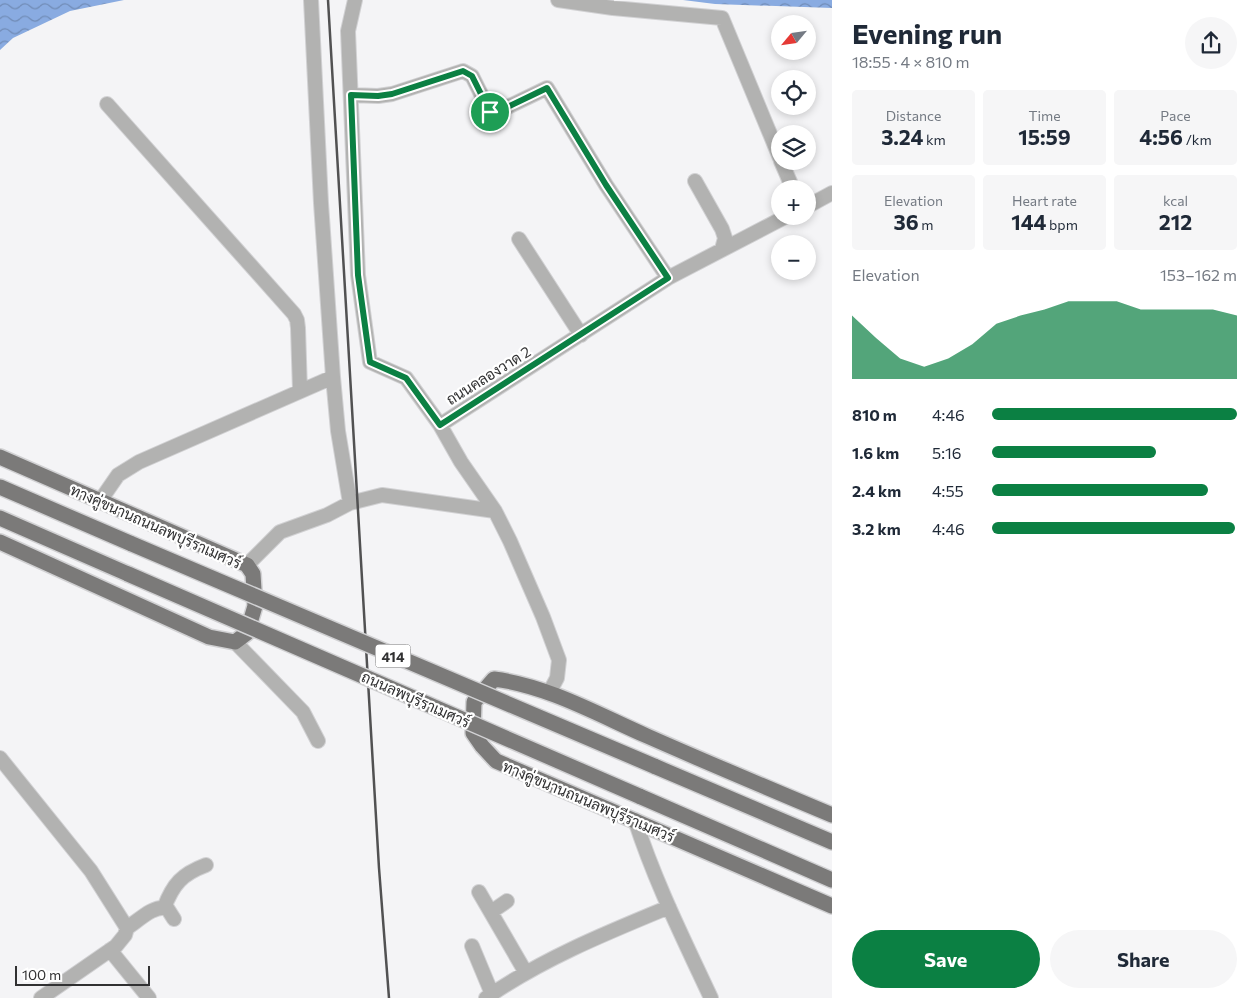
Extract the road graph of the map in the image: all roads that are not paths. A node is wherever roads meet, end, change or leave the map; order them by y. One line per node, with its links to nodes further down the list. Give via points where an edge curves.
1 (311, 0): 15 (street)
2 (355, 0): 4 (street, via 348,31)
3 (558, 0): 6 (street, via 722,18)
4 (351, 95): 13 (street, via 392,94 463,71 472,76 493,114 547,88); 17 (street, via 358,275 370,362 406,378)
5 (107, 104): 16 (street, via 294,314 298,328)
6 (771, 136)
7 (695, 181): 12 (street, via 722,229 725,238)
8 (832, 193): 9 (street)
9 (816, 202)
10 (771, 224): 12 (street, ถนนคลองวาด 2)
11 (519, 239): 14 (street)
12 (722, 249): 13 (street, ถนนคลองวาด 2)
13 (668, 278): 14 (street, ถนนคลองวาด 2)
14 (581, 335): 17 (street, ถนนคลองวาด 2)
15 (333, 377): 16 (street); 21 (street)
16 (300, 391): 20 (street, via 139,462 118,475)
17 (440, 425): 22 (street, ถนนคลองวาด 2)
18 (0, 457): 20 (main road, ทางคู่ขนานถนนลพบุรีราเมศวร์)
19 (0, 486): 32 (main road, ถนนลพบุรีราเมศวร์ / 414, bridge)
20 (100, 501): 25 (main road, ทางคู่ขนานถนนลพบุรีราเมศวร์)
21 (350, 503): 22 (street, via 382,494); 25 (street, via 280,532)
22 (495, 511): 27 (street, ถนนคลองวาด 2, via 544,617 559,660 557,678)
23 (0, 518): 34 (main road, ถนนลพบุรีราเมศวร์ / 414, bridge)
24 (0, 542): 26 (main road, via 210,637)
25 (247, 565): 26 (main road, ทางคู่ขนานถนนลพบุรีราเมศวร์, via 253,574 256,606 247,633)
26 (235, 642): 28 (street, via 303,712)
27 (549, 693): 30 (main road, ทางคู่ขนานถนนลพบุรีราเมศวร์); 31 (main road, ทางคู่ขนานถนนลพบุรีราเมศวร์, via 519,682 494,679 474,702 474,733 482,746 496,761)
28 (318, 741)
29 (0, 758): 42 (street, via 91,871)
30 (832, 815)
31 (635, 820): 37 (main road, ทางคู่ขนานถนนลพบุรีราเมศวร์); 39 (street)
32 (832, 842)
33 (206, 865): 38 (street, via 183,876 170,892)
34 (832, 880)
35 (480, 892): 40 (street)
36 (507, 901): 40 (street)
37 (832, 906)
38 (164, 908): 41 (street); 42 (street, via 154,909)
39 (669, 908): 45 (street, via 594,938); 49 (street)
40 (491, 912): 45 (street)
41 (174, 919)
42 (127, 928): 44 (street, via 125,935)
43 (472, 946): 46 (street)
44 (110, 950): 47 (street); 48 (street)
45 (526, 973): 46 (street)
46 (489, 996)
47 (41, 998)
48 (150, 998)
49 (711, 998)

